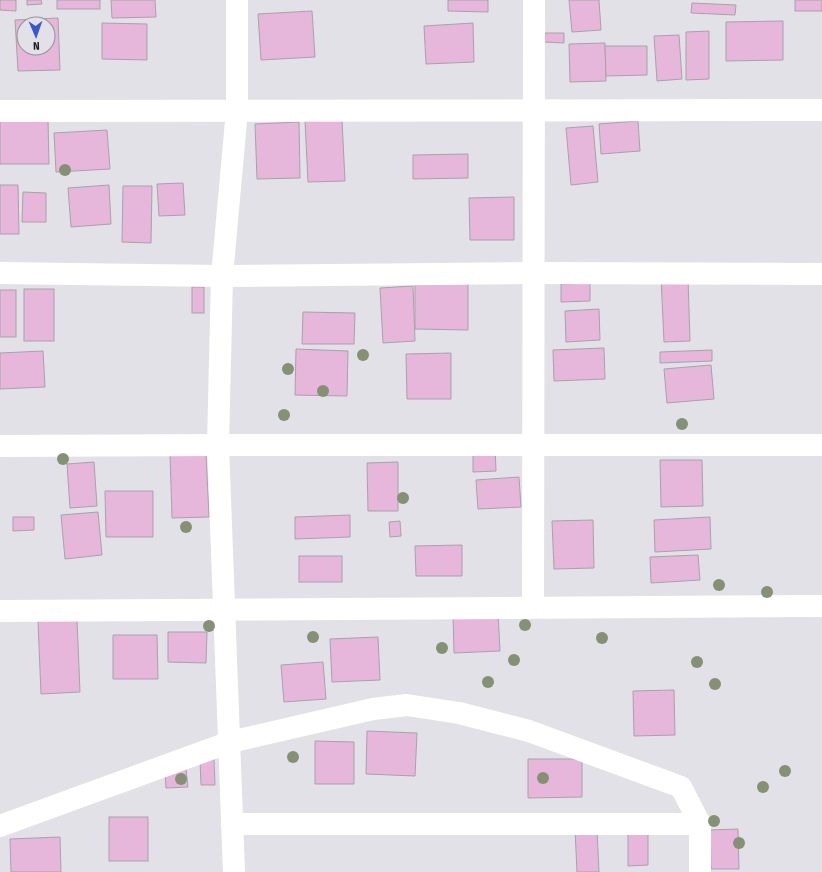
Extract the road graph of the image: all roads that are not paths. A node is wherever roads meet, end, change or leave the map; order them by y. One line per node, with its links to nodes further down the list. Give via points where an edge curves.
1 (237, 0): 3 (street)
2 (534, 0): 4 (street)
3 (237, 110): 4 (street); 6 (street); 10 (street)
4 (534, 110): 5 (street); 8 (street)
5 (822, 110)
6 (0, 111)
7 (0, 273): 10 (street)
8 (534, 273): 9 (street); 10 (street); 12 (street)
9 (822, 274)
10 (222, 276): 11 (street)
11 (218, 445): 12 (street); 14 (street); 17 (street)
12 (533, 445): 13 (street); 16 (street)
13 (822, 445)
14 (0, 446)
15 (822, 606): 16 (street)
16 (532, 607): 17 (street)
17 (225, 610): 18 (street); 19 (street)
18 (0, 611)
19 (230, 742): 20 (street); 21 (street, via 380,708 407,705 459,713 529,731 681,787); 22 (street)
20 (232, 824): 21 (street); 23 (street)
21 (700, 824): 24 (street)
22 (0, 826)
23 (234, 872)
24 (700, 872)

